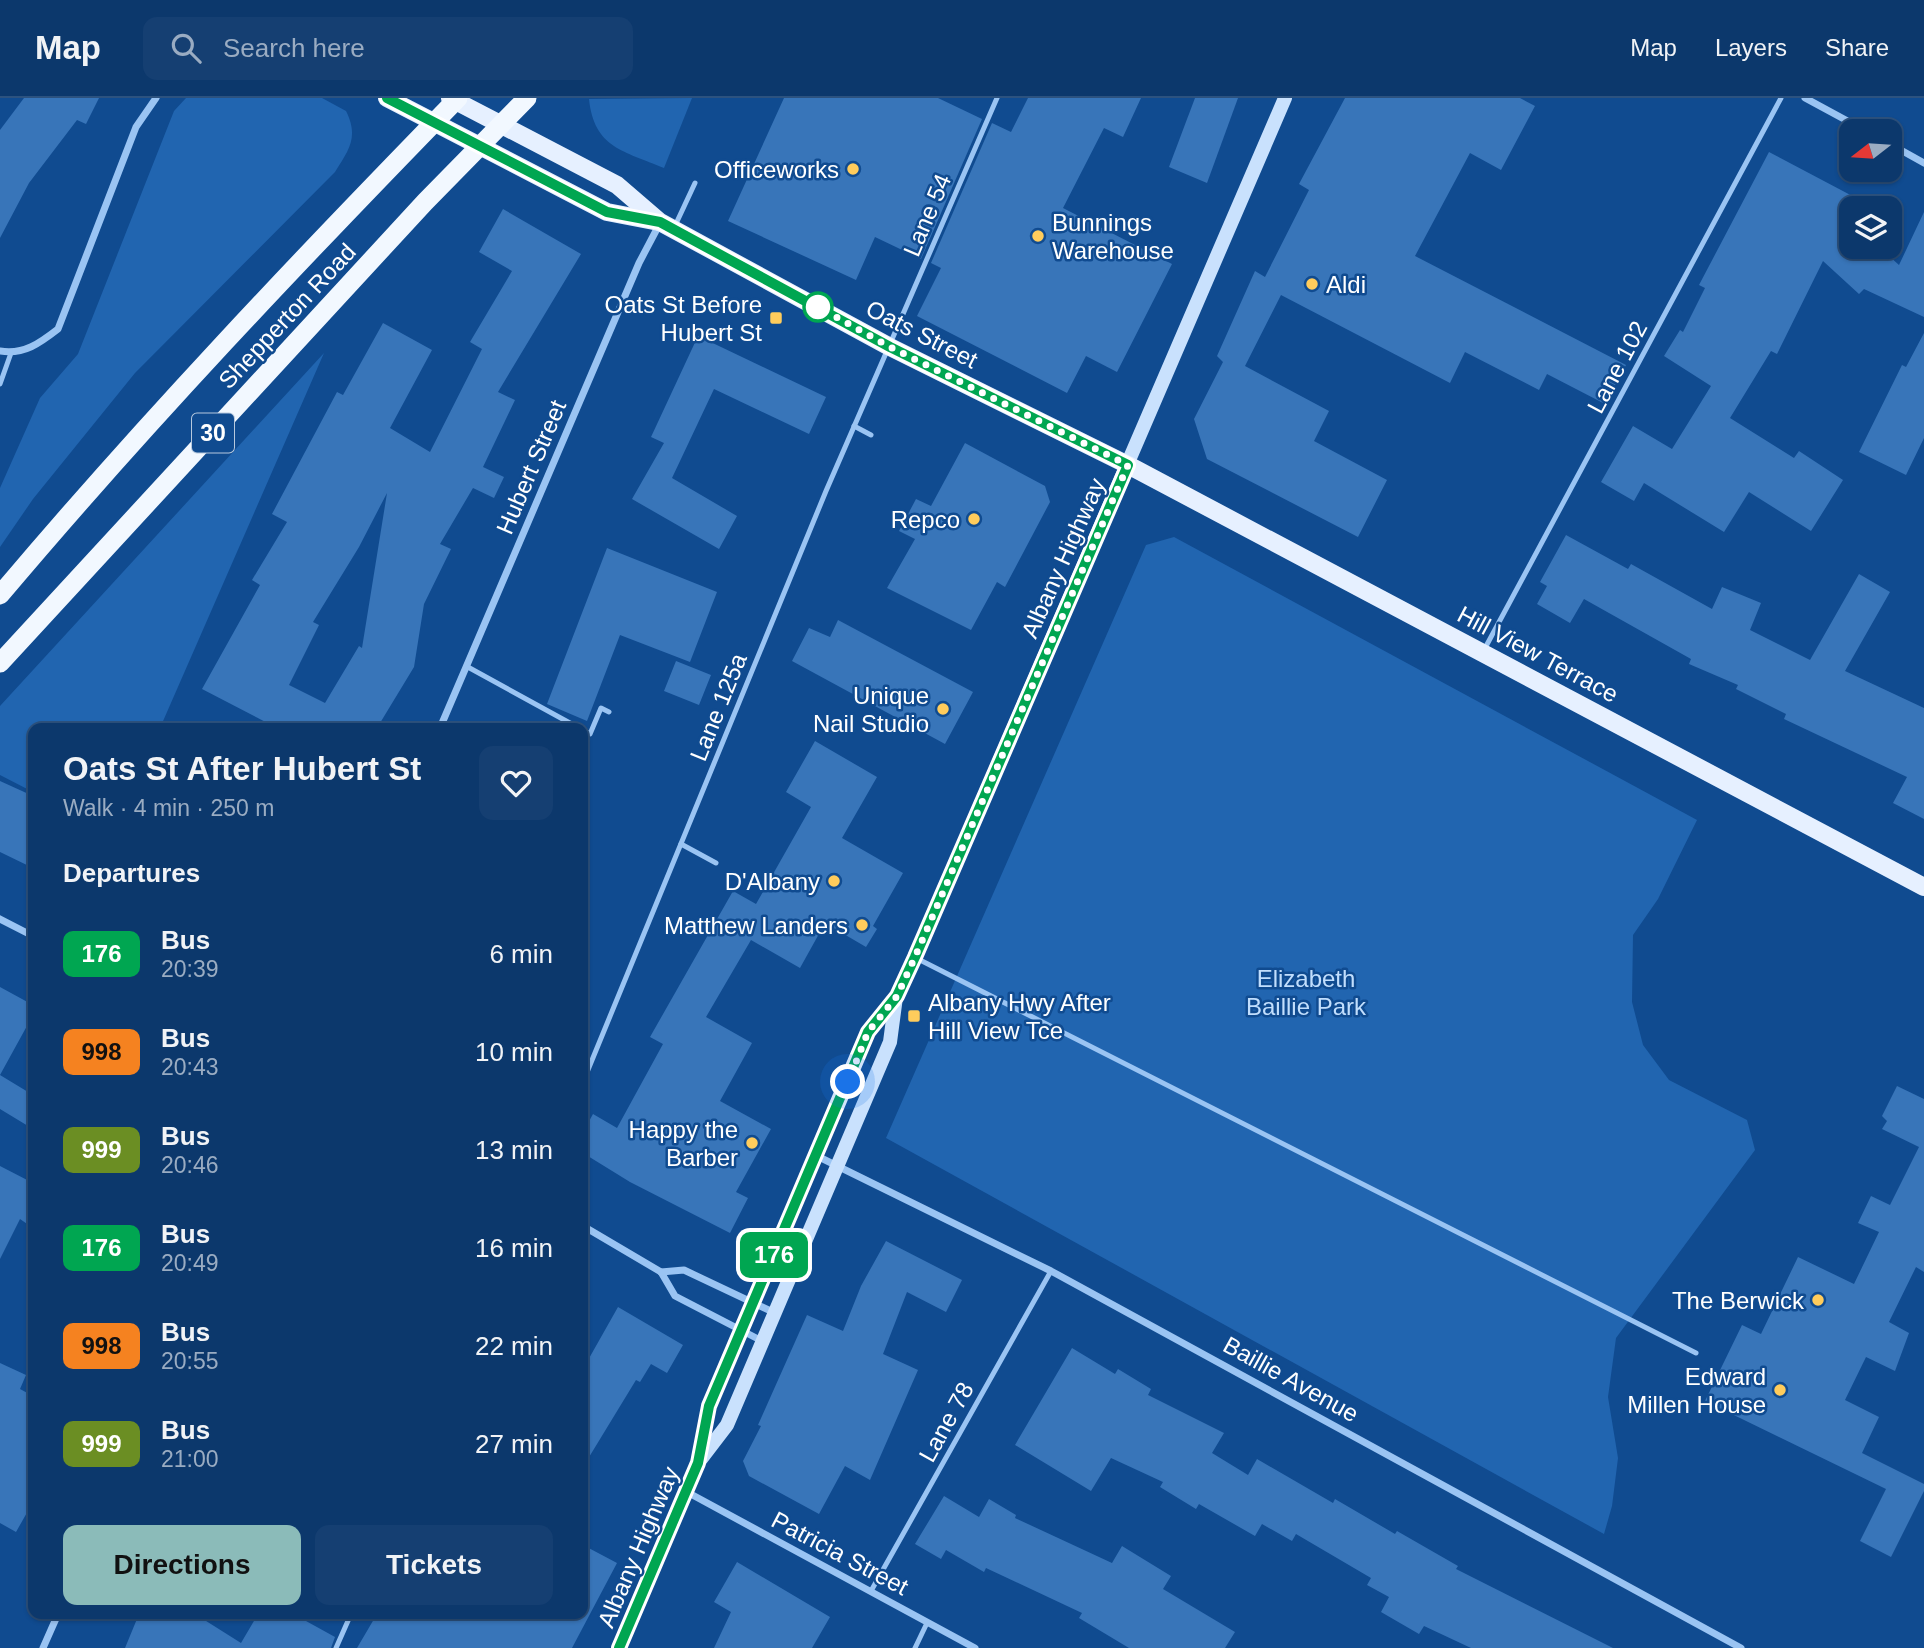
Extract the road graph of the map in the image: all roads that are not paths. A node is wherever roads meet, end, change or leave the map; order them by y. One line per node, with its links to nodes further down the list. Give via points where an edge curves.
1 (156, 98): 19 (street, via 136,127 58,329 37,346)
2 (387, 98): 10 (main road, Oats Street)
3 (527, 98): 11 (highway, Shepperton Road / 30)
4 (997, 98): 17 (lane, Lane 54)
5 (1285, 98): 23 (main road, Albany Highway)
6 (1781, 98): 25 (lane, Lane 102)
7 (1805, 98): 9 (street)
8 (455, 99): 10 (highway, Shepperton Road / 30); 11 (main road, Oats Street)
9 (1844, 119)
10 (434, 122): 12 (main road, Oats Street); 24 (highway, Shepperton Road / 30, via 89,491)
11 (502, 123): 12 (highway, Shepperton Road / 30); 16 (main road, Oats Street, via 617,185)
12 (479, 146): 16 (main road, Oats Street, via 607,212); 26 (highway, Shepperton Road / 30)
13 (1902, 151): 14 (street)
14 (1924, 163)
15 (695, 183): 16 (lane)
16 (666, 226): 17 (main road, Oats Street); 27 (street, Hubert Street, via 639,262)
17 (890, 347): 21 (lane, Lane 125a); 23 (main road, Oats Street)
18 (0, 351): 19 (street)
19 (11, 353): 20 (lane)
20 (0, 384)
21 (854, 426): 22 (lane); 32 (lane, Lane 125a)
22 (870, 435)
23 (1128, 465): 25 (main road, Hill View Terrace); 37 (main road, Albany Highway)
24 (0, 595)
25 (1483, 652): 34 (main road, Hill View Terrace)
26 (0, 663)
27 (466, 666): 29 (street, Hubert Street); 30 (lane)
28 (609, 712): 31 (lane, via 601,708)
29 (442, 723)
30 (570, 723)
31 (588, 733)
32 (681, 844): 33 (lane); 39 (lane, Lane 125a)
33 (716, 863)
34 (1924, 887)
35 (0, 919): 36 (street)
36 (28, 933)
37 (915, 957): 38 (main road, Albany Highway); 49 (lane)
38 (897, 996): 40 (main road, Albany Highway, via 868,1032); 41 (main road, Albany Highway, via 890,1042)
39 (588, 1070)
40 (817, 1156): 41 (street, Baillie Avenue); 45 (main road, Albany Highway)
41 (837, 1166): 43 (street, Baillie Avenue); 46 (main road, Albany Highway)
42 (588, 1229): 44 (street)
43 (1051, 1270): 52 (lane, Lane 78); 61 (street, Baillie Avenue)
44 (661, 1272): 45 (street, via 684,1270); 47 (street, via 675,1296)
45 (753, 1301): 46 (street); 47 (main road, Albany Highway)
46 (775, 1313): 48 (main road, Albany Highway)
47 (741, 1330): 48 (street); 50 (main road, Albany Highway, via 709,1406)
48 (763, 1341): 50 (main road, Albany Highway, via 727,1425)
49 (1696, 1353)
50 (698, 1463): 51 (main road, Albany Highway)
51 (687, 1492): 52 (street, Patricia Street); 58 (main road, Albany Highway)
52 (871, 1591): 55 (street, Patricia Street)
53 (56, 1619): 56 (street)
54 (349, 1619): 57 (lane)
55 (928, 1623): 59 (lane); 60 (street, Patricia Street)
56 (43, 1648)
57 (336, 1648)
58 (619, 1648)
59 (915, 1648)
60 (975, 1648)
61 (1741, 1648)

